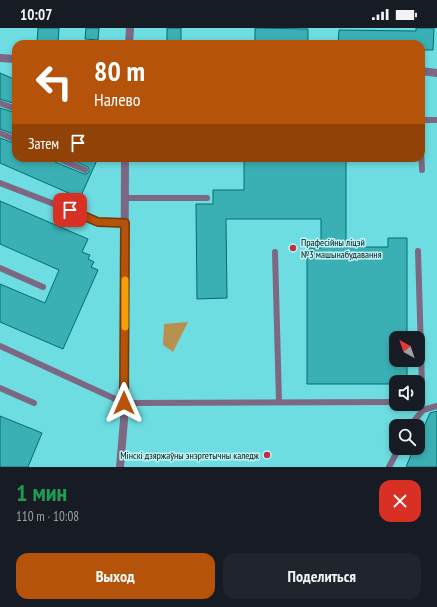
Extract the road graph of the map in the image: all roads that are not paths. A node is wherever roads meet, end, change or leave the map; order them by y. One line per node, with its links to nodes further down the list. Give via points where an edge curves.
1 (130, 28): 2 (street)
2 (129, 40)
3 (0, 58): 4 (street)
4 (12, 59)
5 (425, 72): 6 (street)
6 (437, 73)
7 (0, 103): 8 (lane)
8 (12, 108)
9 (425, 120): 10 (lane)
10 (437, 120)
11 (0, 133): 12 (lane)
12 (12, 138)
13 (66, 162): 16 (lane)
14 (125, 162): 19 (street)
15 (422, 162): 17 (lane)
16 (85, 170)
17 (422, 170)
18 (0, 183): 21 (lane, via 98,222)
19 (125, 198): 20 (lane); 21 (street)
20 (206, 198)
21 (125, 223): 32 (street)
22 (418, 251): 27 (lane)
23 (275, 252): 30 (lane)
24 (0, 268): 25 (lane)
25 (43, 287)
26 (0, 346): 32 (lane)
27 (422, 375)
28 (0, 388): 29 (lane)
29 (34, 402)
30 (279, 402): 31 (lane); 32 (lane)
31 (389, 402)
32 (124, 403): 36 (street)
33 (437, 406): 34 (lane, via 423,410)
34 (416, 419)
35 (395, 455): 37 (lane)
36 (120, 467)
37 (389, 467)

